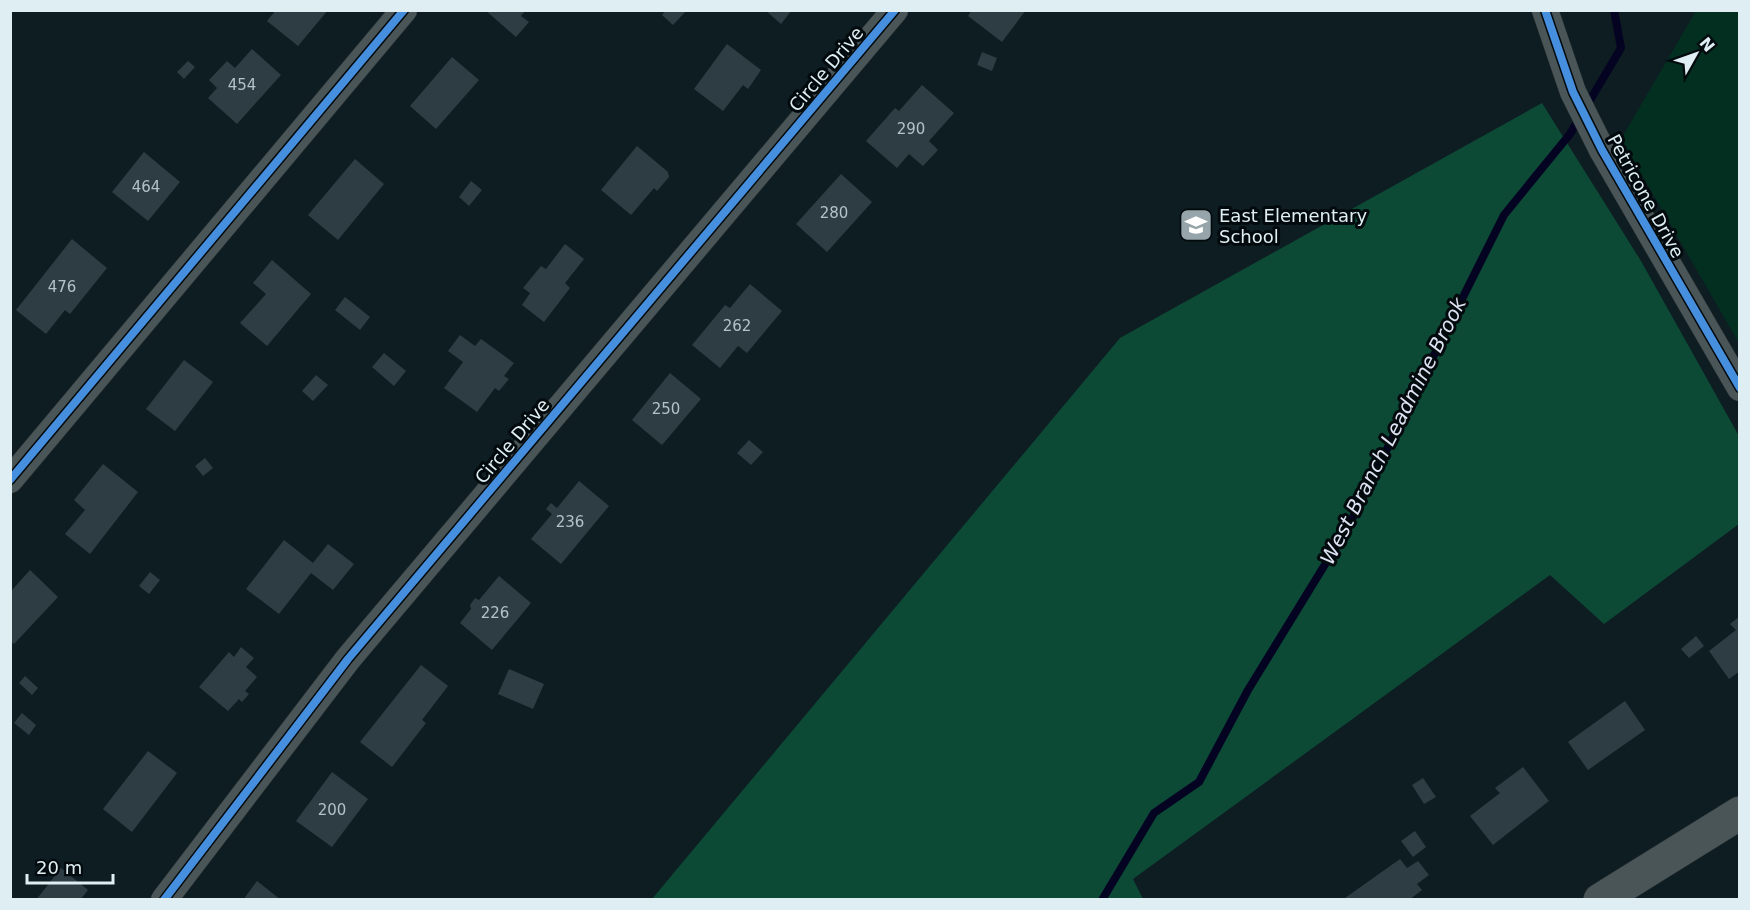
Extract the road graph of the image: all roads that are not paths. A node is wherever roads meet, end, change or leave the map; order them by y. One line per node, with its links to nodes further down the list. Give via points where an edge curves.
1 (404, 10): 5 (street)
2 (895, 10): 7 (street, Circle Drive, via 348,658)
3 (1545, 10): 4 (street, Petricone Drive, via 1573,92 1602,150)
4 (1740, 388)
5 (10, 480)
6 (1740, 813): 8 (main road)
7 (164, 900)
8 (1600, 900)

